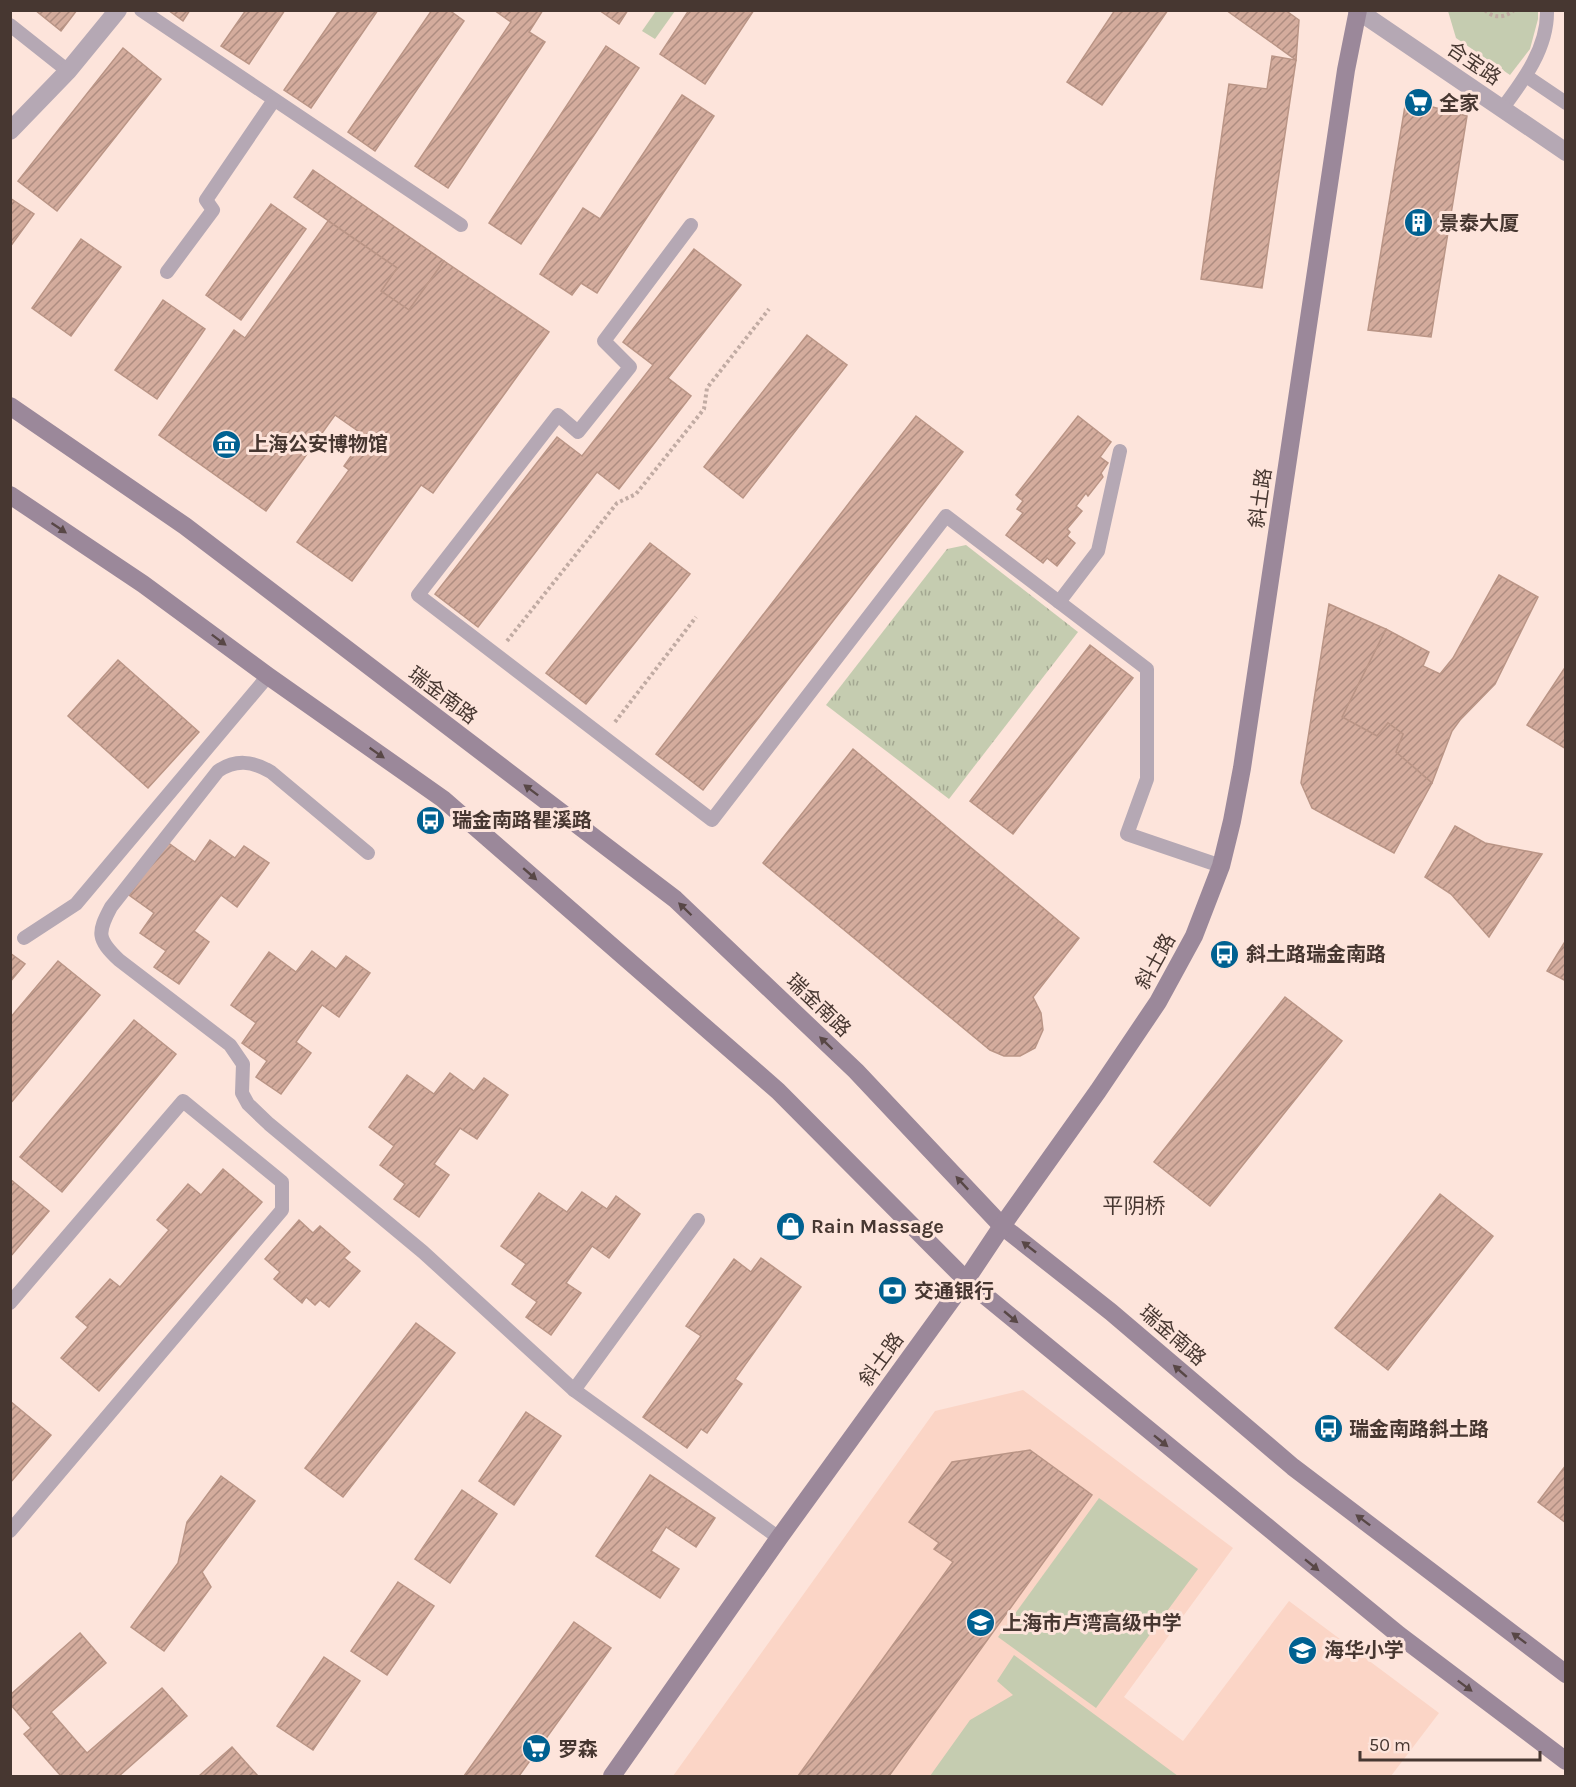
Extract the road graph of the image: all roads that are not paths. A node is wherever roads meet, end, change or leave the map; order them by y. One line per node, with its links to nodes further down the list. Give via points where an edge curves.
1 (118, 10): 6 (street)
2 (141, 10): 8 (lane)
3 (1547, 10): 7 (lane, via 1540,45)
4 (1358, 11): 10 (street, 合宝路); 22 (main road, 斜土路, via 1242,768)
5 (10, 25): 6 (lane)
6 (68, 71): 11 (street)
7 (1526, 76): 9 (lane); 10 (lane)
8 (274, 100): 13 (lane); 15 (lane, via 206,200 213,210)
9 (1566, 103)
10 (1502, 109): 12 (street, 合宝路)
11 (10, 131)
12 (1566, 152)
13 (461, 225)
14 (691, 225): 19 (lane, via 604,341 630,367 578,432 558,415 418,595 712,820 946,516)
15 (167, 272)
16 (10, 406): 25 (main road, 瑞金南路, one-way to 16, via 856,1071 675,900 185,526)
17 (1120, 451): 19 (lane, via 1098,551)
18 (10, 495): 20 (main road, one-way to 20, via 143,584)
19 (1059, 602): 22 (lane, via 1147,669 1148,779 1127,834)
20 (268, 676): 23 (lane, via 76,904); 26 (main road, one-way to 26, via 443,799 778,1091)
21 (368, 853): 28 (lane, via 271,772 243,762 228,764 218,771 111,907 102,925 102,938 119,960 230,1045 243,1064 242,1093 248,1104 423,1252)
22 (1221, 866): 25 (main road, 斜土路, via 1194,936 1158,1002)
23 (24, 938)
24 (698, 1220): 28 (lane)
25 (1002, 1226): 26 (main road, 斜土路); 31 (main road, 瑞金南路, one-way to 25, via 1293,1467 1111,1312)
26 (966, 1280): 30 (main road, 斜土路); 32 (main road, one-way to 32, via 1399,1635)
27 (10, 1303): 29 (lane, via 183,1101 282,1182 282,1210)
28 (574, 1390): 30 (lane)
29 (10, 1531)
30 (779, 1538): 33 (main road, 斜土路)
31 (1566, 1674)
32 (1566, 1761)
33 (612, 1776)

